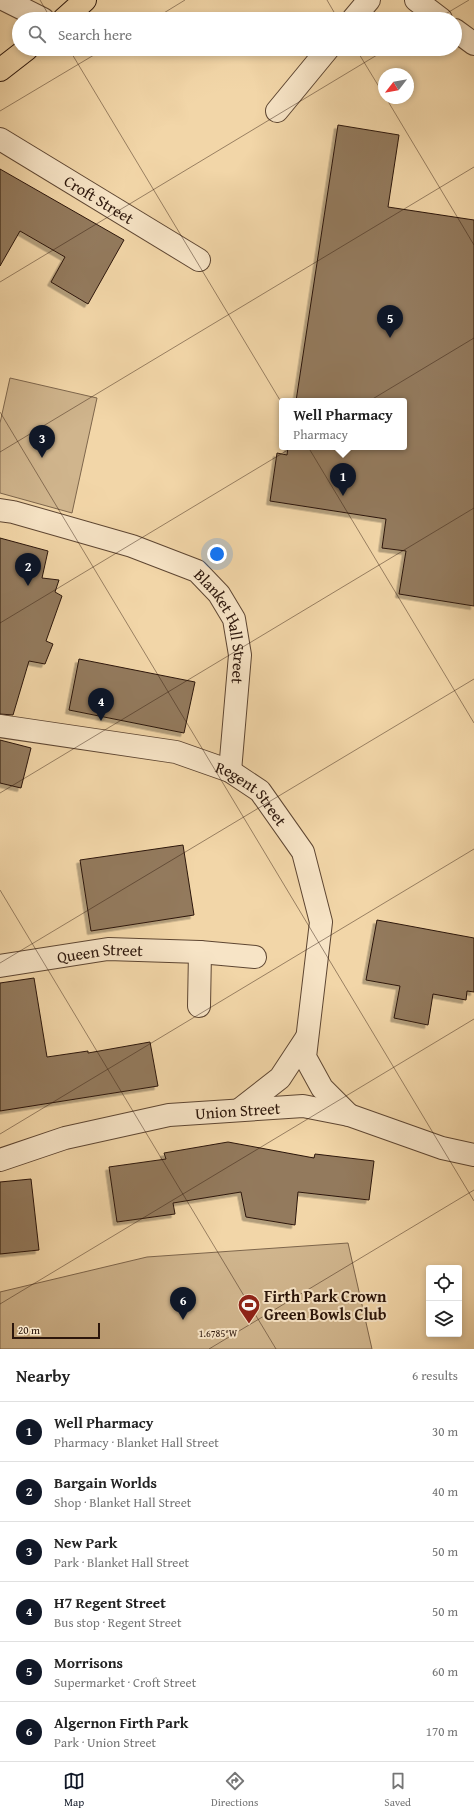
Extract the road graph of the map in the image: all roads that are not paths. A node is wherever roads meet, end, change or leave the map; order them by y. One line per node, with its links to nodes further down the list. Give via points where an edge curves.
1 (5, 0): 5 (street)
2 (85, 0): 6 (main road)
3 (369, 0): 7 (street)
4 (416, 0): 8 (street)
5 (29, 12)
6 (72, 12)
7 (359, 12)
8 (432, 12)
9 (462, 35): 10 (street)
10 (474, 44)
11 (18, 56): 13 (main road)
12 (322, 56): 14 (street)
13 (0, 70)
14 (277, 111)
15 (0, 139): 16 (street, Croft Street)
16 (198, 260)
17 (0, 510): 19 (street, Blanket Hall Street, via 132,546 197,571 219,594 234,619 240,655)
18 (0, 726): 19 (street, Regent Street, via 176,752)
19 (230, 771): 24 (street, Regent Street, via 260,791 303,852 321,922)
20 (200, 952): 21 (street, Queen Street); 22 (street, Queen Street, via 108,949); 23 (street)
21 (255, 957)
22 (0, 966)
23 (199, 1006)
24 (307, 1036): 25 (street, Regent Street, via 280,1078); 26 (street, Regent Street, via 305,1057 322,1088)
25 (239, 1110): 26 (street, Union Street, via 303,1106); 28 (street, Union Street, via 169,1115 65,1138)
26 (349, 1115): 27 (street, Union Street, via 442,1148)
27 (474, 1155)
28 (0, 1160)

